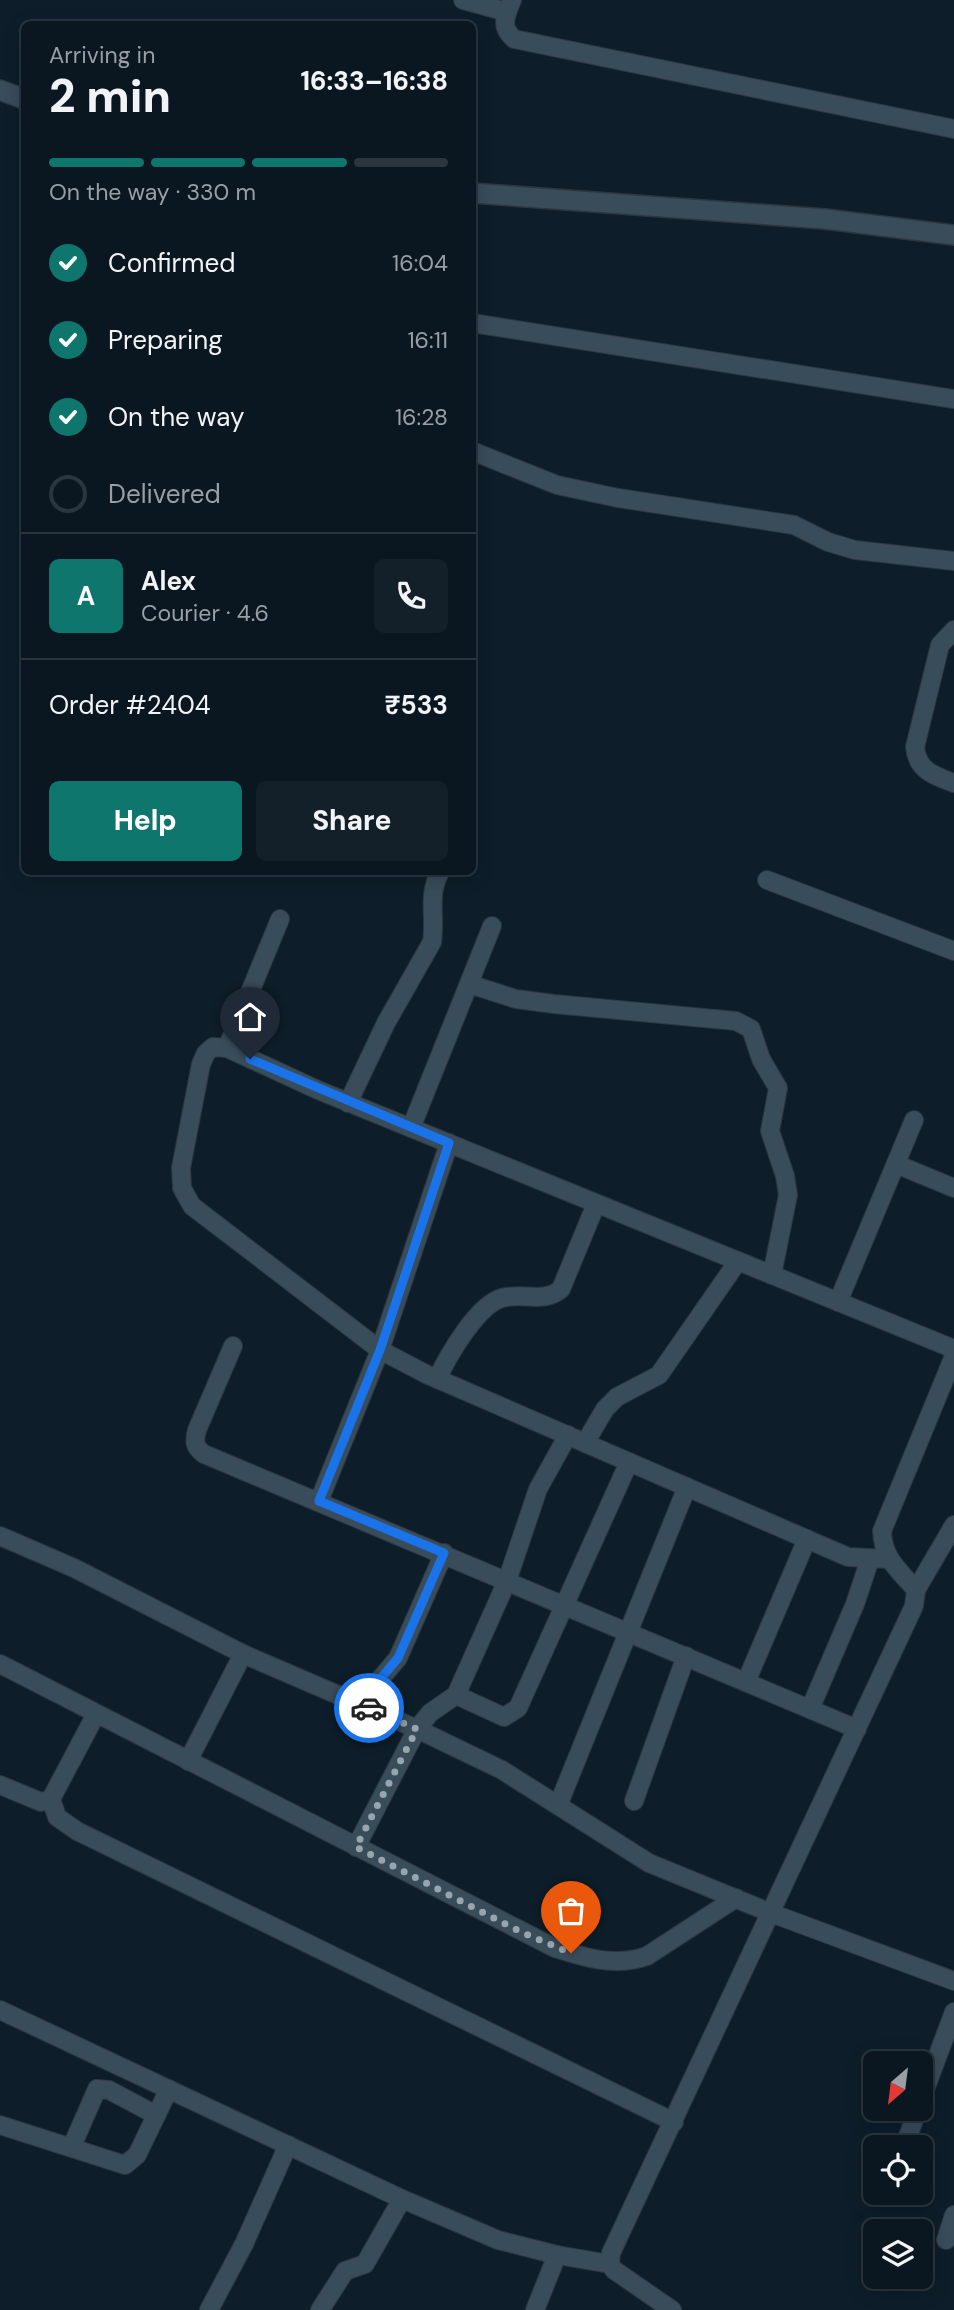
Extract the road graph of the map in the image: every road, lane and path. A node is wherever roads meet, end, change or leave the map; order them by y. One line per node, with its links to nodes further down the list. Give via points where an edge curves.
1 (463, 0): 2 (street)
2 (510, 6): 5 (street, via 506,32 523,41)
3 (0, 90): 4 (street)
4 (21, 98)
5 (954, 129)
6 (476, 193): 7 (street, via 825,219)
7 (954, 235)
8 (476, 324): 9 (street)
9 (954, 399)
10 (476, 454): 11 (street, via 557,485 794,525 855,550)
11 (954, 561)
12 (954, 630): 13 (street, via 940,645 915,747 916,761 925,770)
13 (954, 783)
14 (439, 875): 21 (street, via 430,897 432,942)
15 (767, 880): 18 (street)
16 (280, 919): 20 (street)
17 (492, 926): 19 (street)
18 (954, 951)
19 (469, 984): 23 (street); 29 (street, via 516,999 736,1021 751,1029 778,1088 769,1131 788,1195)
20 (227, 1048): 21 (street); 33 (street, via 213,1047 201,1064 181,1168 182,1188 192,1206)
21 (348, 1102): 23 (street)
22 (914, 1120): 25 (street)
23 (411, 1128): 24 (street)
24 (449, 1143): 27 (street); 33 (street)
25 (896, 1164): 26 (street); 30 (street)
26 (954, 1188)
27 (596, 1203): 28 (street); 35 (street, via 561,1289 554,1296 493,1302 455,1345)
28 (738, 1261): 29 (street); 37 (street, via 659,1374 617,1397)
29 (772, 1275): 30 (street)
30 (838, 1302): 32 (street)
31 (233, 1346): 40 (street, via 197,1430 197,1450)
32 (954, 1349)
33 (380, 1350): 35 (street); 40 (street)
34 (954, 1356): 46 (street, via 882,1531)
35 (437, 1379): 36 (street)
36 (568, 1436): 37 (street); 47 (street, via 534,1498)
37 (585, 1443): 38 (street)
38 (629, 1462): 39 (street); 49 (street)
39 (687, 1487): 43 (street); 50 (street)
40 (319, 1501): 44 (street)
41 (954, 1525): 48 (street)
42 (0, 1536): 51 (street, via 74,1568)
43 (807, 1539): 45 (street, via 848,1557); 54 (street)
44 (444, 1553): 47 (street); 56 (street, via 398,1658)
45 (870, 1559): 46 (street); 57 (street)
46 (888, 1559): 48 (street)
47 (507, 1581): 49 (street); 55 (street)
48 (916, 1590): 60 (street, via 914,1606)
49 (565, 1605): 50 (street); 55 (street, via 526,1696 511,1715 496,1715)
50 (626, 1631): 52 (street); 65 (street)
51 (243, 1654): 56 (street); 61 (street)
52 (686, 1656): 54 (street); 64 (street)
53 (0, 1664): 58 (street)
54 (746, 1682): 57 (street)
55 (456, 1695): 59 (street, via 430,1713)
56 (359, 1704): 59 (street)
57 (810, 1709): 60 (street)
58 (96, 1714): 61 (street); 63 (street)
59 (417, 1729): 65 (street); 66 (street)
60 (857, 1730): 68 (street)
61 (188, 1761): 66 (street)
62 (0, 1785): 63 (street, via 32,1800)
63 (51, 1799): 75 (street, via 57,1816 77,1831)
64 (634, 1801)
65 (559, 1803): 67 (street, via 649,1863)
66 (356, 1847): 67 (street, via 555,1948 614,1962 647,1956)
67 (736, 1898): 68 (street)
68 (771, 1913): 69 (street); 75 (street)
69 (954, 1981)
70 (0, 2010): 73 (street)
71 (954, 2012): 72 (street)
72 (933, 2068)
73 (169, 2089): 74 (street); 77 (street)
74 (156, 2115): 78 (street, via 137,2155 125,2165); 78 (street, via 109,2090 97,2089)
75 (674, 2122): 83 (street, via 611,2253)
76 (0, 2125): 78 (street)
77 (288, 2145): 79 (street); 84 (street)
78 (72, 2146)
79 (402, 2199): 82 (street, via 498,2240); 85 (street, via 370,2258 345,2272)
80 (954, 2216): 81 (street)
81 (946, 2240)
82 (557, 2255): 83 (street); 86 (street)
83 (610, 2264): 87 (street, via 621,2277)
84 (209, 2310)
85 (320, 2310)
86 (535, 2310)
87 (672, 2310)

